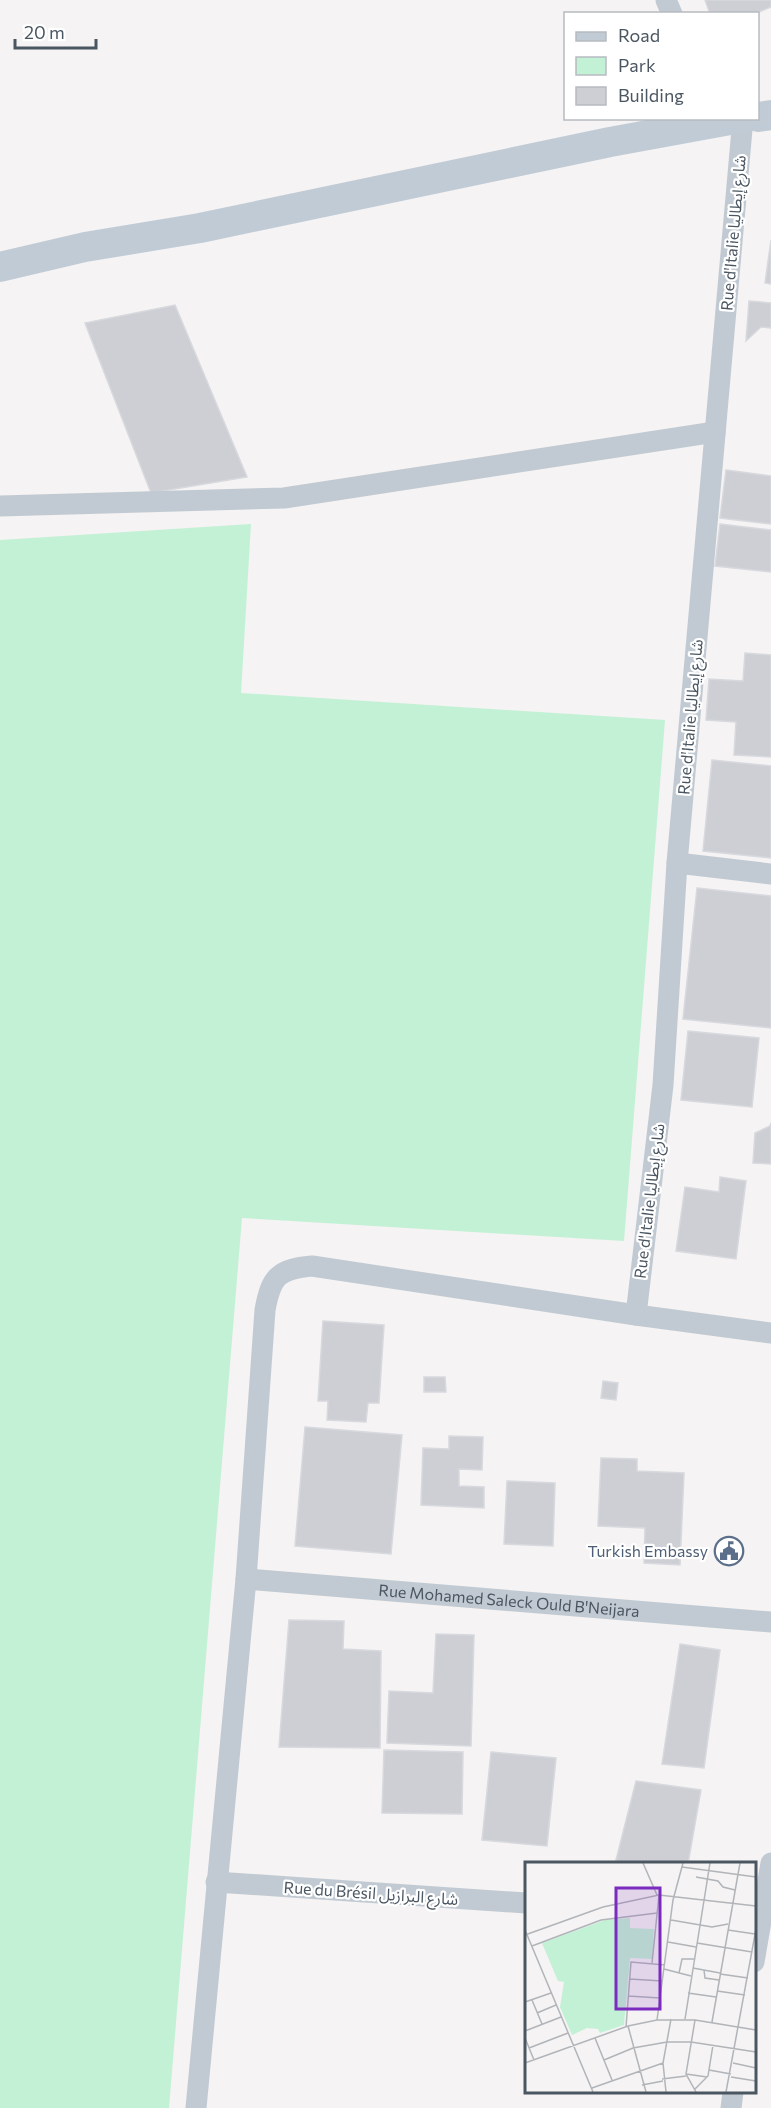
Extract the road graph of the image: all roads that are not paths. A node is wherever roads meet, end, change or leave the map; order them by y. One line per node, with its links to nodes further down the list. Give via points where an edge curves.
1 (723, 120): 3 (main road)
2 (728, 120): 4 (street, Rue d'Italie شارع إيطاليا)
3 (0, 267)
4 (715, 432): 5 (street, via 284,498); 6 (street, Rue d'Italie شارع إيطاليا)
5 (0, 506)
6 (677, 863): 7 (street); 8 (street, Rue d'Italie شارع إيطاليا, via 663,1085)
7 (771, 874)
8 (636, 1315): 9 (street); 10 (street, via 312,1266 292,1267 279,1275 269,1290 265,1310)
9 (771, 1333)
10 (246, 1580): 11 (street, Rue Mohamed Saleck Ould B'Neijara); 13 (street)
11 (771, 1622)
12 (771, 1863): 15 (street)
13 (216, 1882): 14 (street, Rue du Brésil شارع البرازيل); 18 (street)
14 (525, 1903)
15 (758, 1918): 16 (street)
16 (756, 1940)
17 (733, 2093): 19 (street)
18 (196, 2108)
19 (731, 2108)

